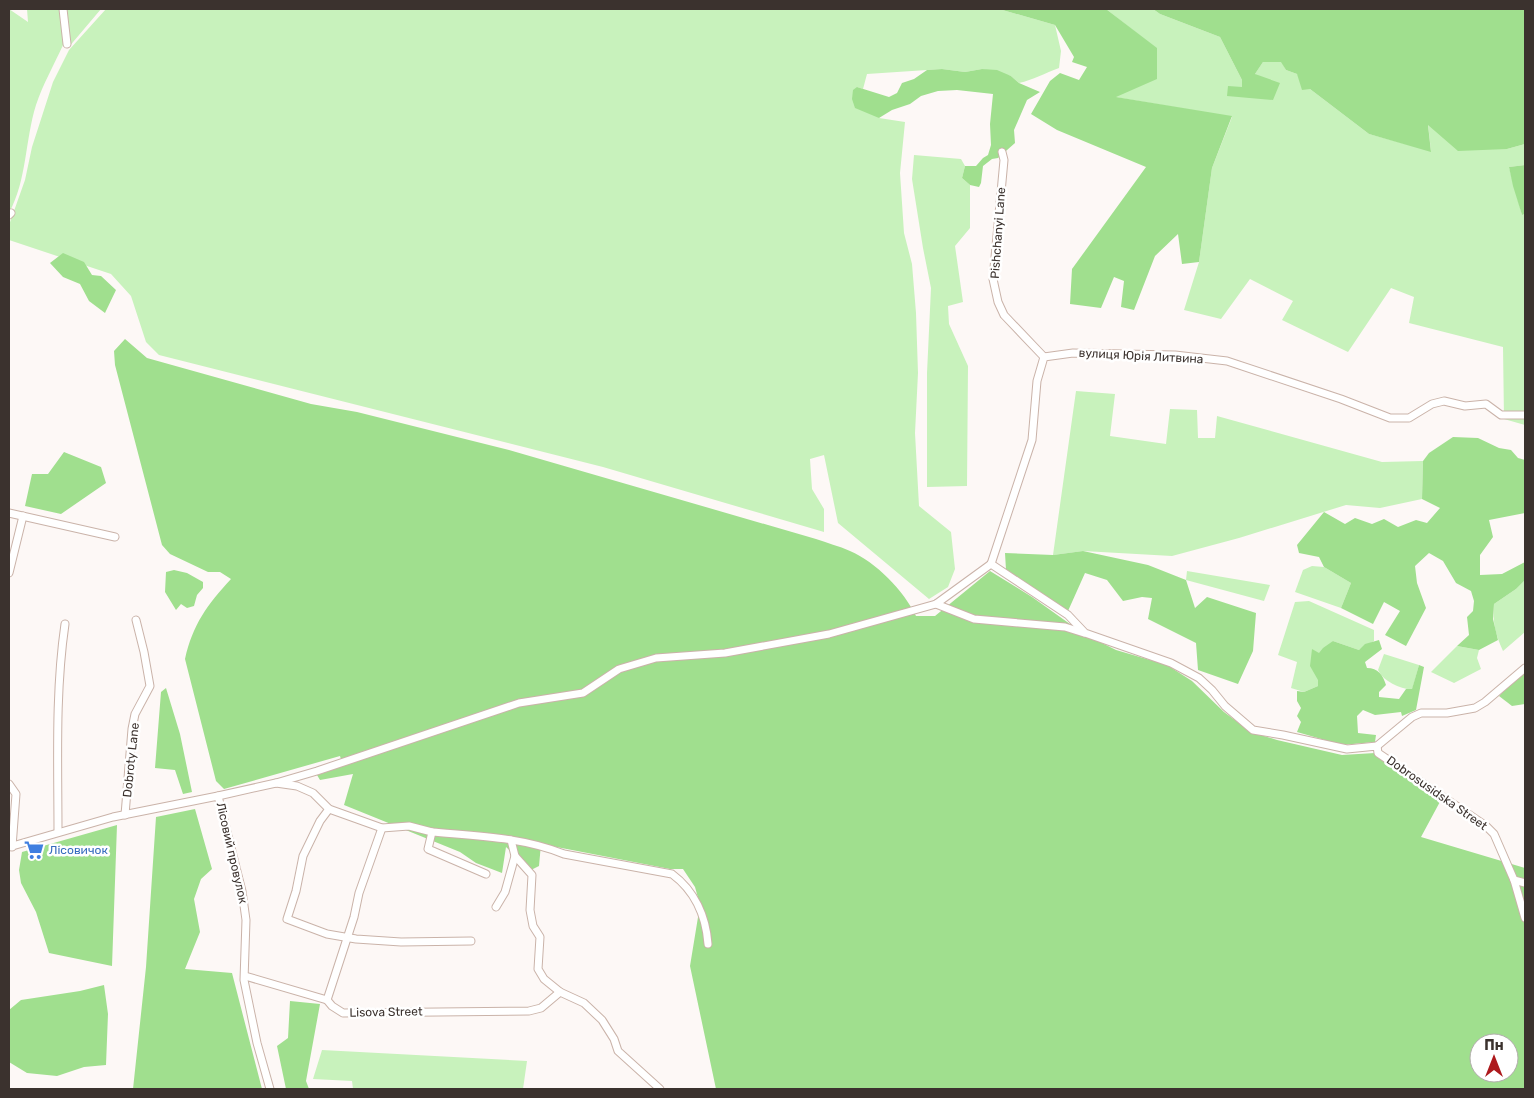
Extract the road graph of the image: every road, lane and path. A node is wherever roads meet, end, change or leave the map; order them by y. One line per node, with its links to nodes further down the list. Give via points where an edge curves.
1 (63, 9): 2 (street)
2 (66, 44)
3 (1002, 152): 4 (street, Pishchanyi Lane, via 1004,160 992,279 1004,315)
4 (1044, 358): 5 (street, вулиця Юрія Литвина, via 1082,353 1175,355 1227,361 1390,418 1409,418 1432,404 1444,401 1465,406 1486,404 1501,415); 9 (street, via 1037,381 1032,440)
5 (1525, 415)
6 (9, 513): 7 (street)
7 (23, 516): 8 (street); 10 (street)
8 (116, 537)
9 (991, 564): 11 (street); 14 (street, Dobrosusidska Street, via 1068,615)
10 (9, 573)
11 (936, 604): 14 (street, via 974,619 1065,627); 17 (street, via 829,634 725,653 656,658 619,669 583,693 519,703)
12 (136, 620): 21 (street, Dobroty Lane, via 150,686 135,714 132,728)
13 (65, 624): 23 (street, via 60,664)
14 (1085, 633): 16 (street, Dobrosusidska Street, via 1171,663 1199,678 1253,730 1347,749)
15 (1525, 668): 16 (street, via 1475,708 1421,712)
16 (1377, 746): 29 (street, Dobrosusidska Street, via 1378,753 1486,826 1494,834)
17 (276, 783): 19 (street, Лісовий провулок); 20 (street, Лісовий провулок, via 297,786 313,793)
18 (9, 784): 26 (street, via 16,794)
19 (218, 796): 21 (street, Dobroty Lane); 36 (street, Лісовий провулок, via 245,910)
20 (329, 809): 22 (street, Лісовий провулок); 33 (street, via 303,856 296,891 286,918)
21 (125, 815): 23 (street, Dobroty Lane)
22 (382, 828): 24 (street, Лісовий провулок, via 409,826); 33 (street)
23 (58, 832): 26 (street, Dobroty Lane)
24 (432, 832): 25 (street, Лісовий провулок, via 487,835); 28 (street, via 428,849)
25 (510, 840): 27 (street); 35 (street, via 547,847 564,854 672,874 683,882 698,906 707,925)
26 (11, 847)
27 (515, 856): 31 (street, via 505,892); 37 (street, via 532,875 530,910 533,926 540,937 538,969 544,979)
28 (486, 874)
29 (1514, 880): 30 (street); 32 (street, Dobrosusidska Street)
30 (1525, 883)
31 (496, 907)
32 (1525, 918)
33 (347, 938): 34 (street, via 401,942); 38 (street)
34 (472, 941)
35 (708, 944)
36 (245, 976): 38 (street, Lisova Street); 39 (street, Лісовий провулок, via 257,1043)
37 (560, 992): 38 (street, Lisova Street, via 541,1008 529,1011 343,1013); 40 (street, via 584,1003 602,1020 618,1051)
38 (327, 1000)
39 (270, 1089)
40 (660, 1089)

